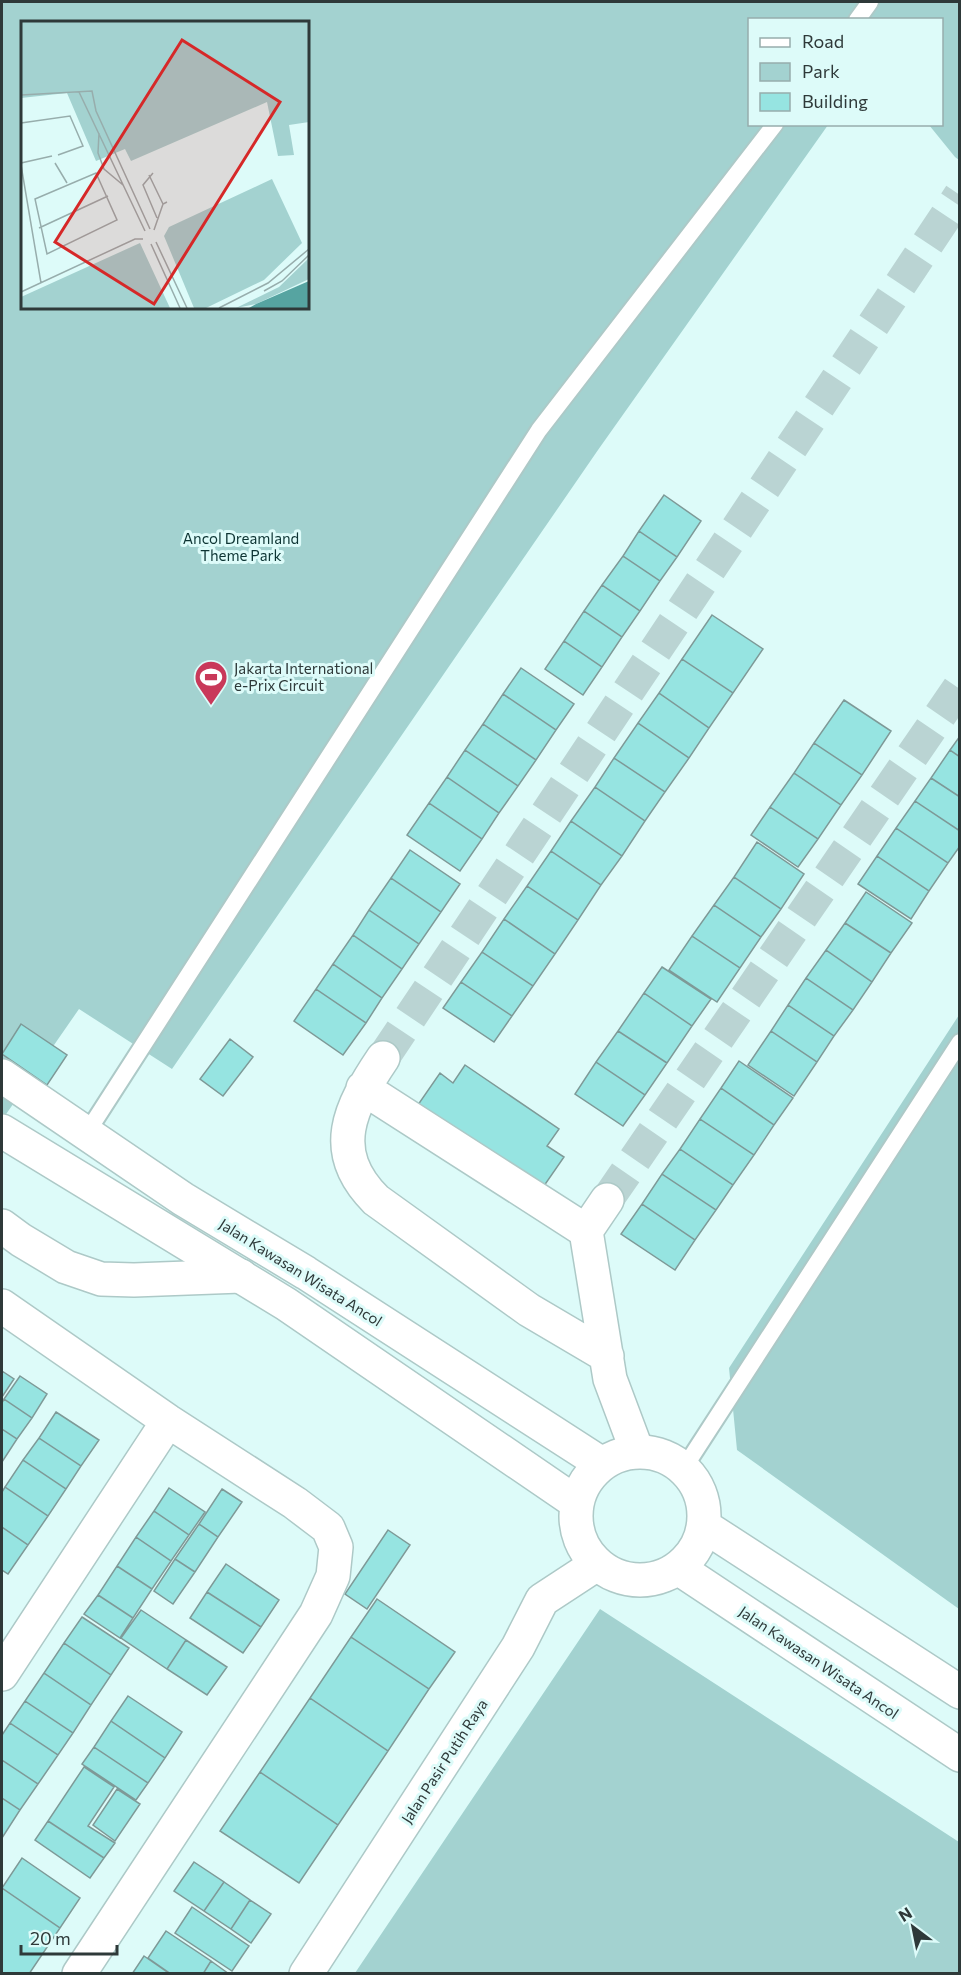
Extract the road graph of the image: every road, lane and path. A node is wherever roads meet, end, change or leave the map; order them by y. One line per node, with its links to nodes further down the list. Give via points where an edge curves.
1 (870, 2): 2 (lane)
2 (858, 18)
3 (773, 126): 9 (lane, via 539,429)
4 (960, 1042): 19 (lane)
5 (383, 1058): 7 (street)
6 (2, 1076): 9 (street, Jalan Kawasan Wisata Ancol)
7 (363, 1088): 12 (street); 15 (street, via 348,1131 349,1152 362,1185 376,1200 529,1310)
8 (2, 1131): 13 (street)
9 (86, 1134): 18 (street, Jalan Kawasan Wisata Ancol)
10 (607, 1200): 12 (street)
11 (2, 1226): 13 (street, via 66,1267 101,1279)
12 (586, 1231): 15 (street)
13 (241, 1276): 20 (street)
14 (2, 1306): 16 (street)
15 (607, 1356): 17 (street, via 610,1378)
16 (168, 1421): 24 (street); 27 (street, via 328,1528 336,1546 333,1576 316,1614)
17 (637, 1451): 18 (street); 19 (street, via 662,1455)
18 (602, 1464): 20 (street, via 586,1481)
19 (684, 1468): 21 (street, via 697,1484 704,1504)
20 (577, 1503): 22 (street, via 579,1536)
21 (704, 1526): 23 (street, via 695,1549); 25 (street)
22 (597, 1564): 23 (street, via 615,1576 637,1580 658,1578); 28 (street, Jalan Pasir Putih Raya, via 542,1600 518,1647)
23 (678, 1568): 26 (street, Jalan Kawasan Wisata Ancol)
24 (2, 1674)
25 (960, 1692)
26 (960, 1755)
27 (79, 1974)
28 (306, 1974)

